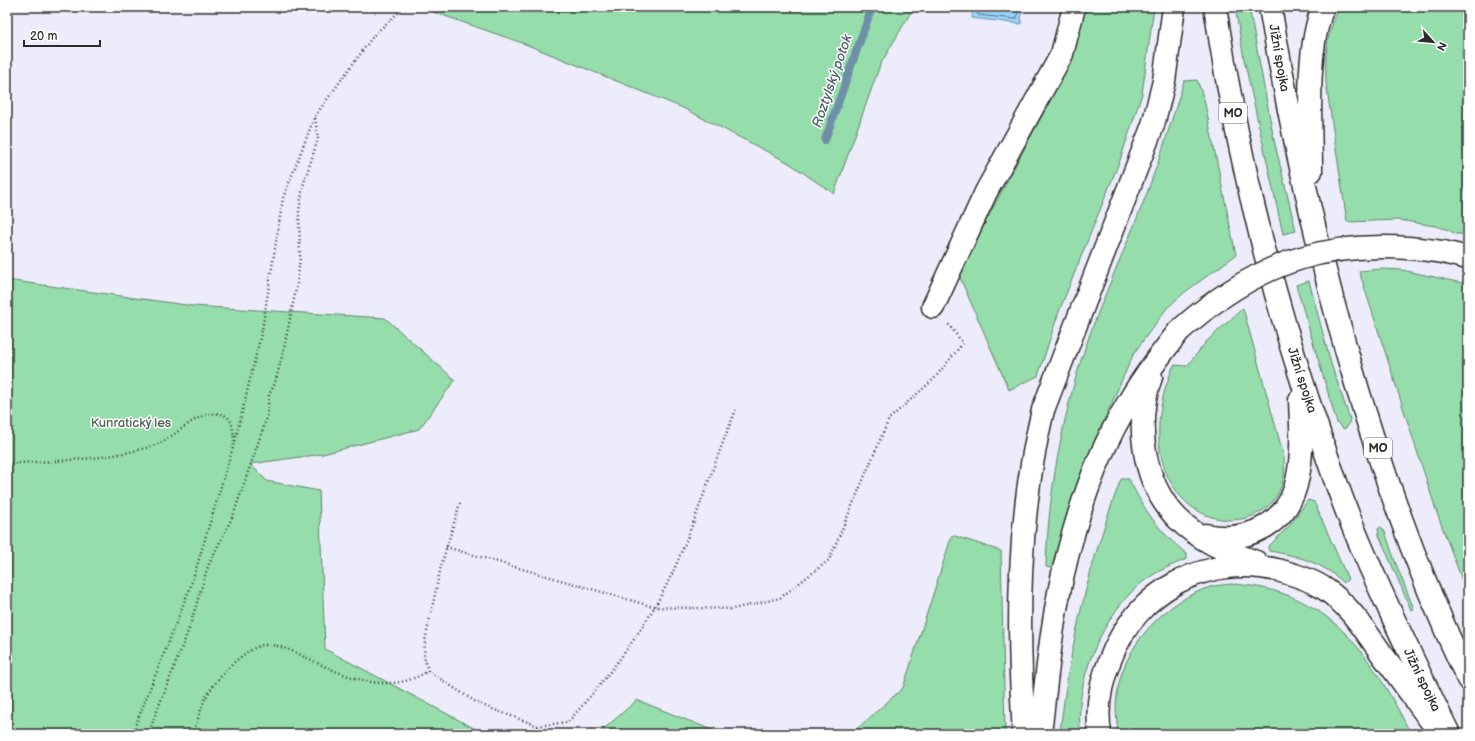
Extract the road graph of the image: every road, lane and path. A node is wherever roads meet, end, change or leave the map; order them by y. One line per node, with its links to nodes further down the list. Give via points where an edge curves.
1 (1074, 7): 12 (main road, via 1062,54 986,192)
2 (1174, 7): 31 (main road, via 1164,81 1153,125 1046,402 1032,453 1021,552 1020,671)
3 (1215, 7): 15 (main road, Jižní spojka / MO, via 1236,128 1256,218)
4 (1270, 7): 8 (main road, Jižní spojka / MO)
5 (1323, 7): 8 (main road, via 1317,22 1313,51)
6 (402, 10): 7 (path, via 374,35)
7 (315, 116): 17 (path, via 282,198 262,330); 28 (path, via 318,139 303,186 299,210 300,258 297,284 283,353 269,395 267,417 233,516 208,566 189,629)
8 (1311, 209): 25 (main road, Jižní spojka / MO, via 1333,298 1377,446 1416,558)
9 (1468, 250): 10 (main road)
10 (1443, 252): 11 (main road); 14 (main road, bridge, via 1389,246 1335,250 1273,267 1221,296 1179,331)
11 (1468, 258)
12 (933, 307)
13 (963, 343): 23 (path, via 934,379 889,419 829,560 780,598 733,609)
14 (1165, 349): 20 (main road, via 1154,369 1148,388 1142,426 1144,446 1148,465 1164,501 1176,517); 32 (main road, via 1140,384 1114,428 1077,522 1066,558 1058,602)
15 (1296, 365): 20 (main road, via 1300,405 1300,455 1298,478 1285,508 1264,528 1234,538 1219,538); 35 (main road, Jižní spojka / MO, via 1348,516 1389,613)
16 (736, 410): 23 (path, via 716,456 681,554)
17 (234, 444): 18 (path, via 229,418 219,414 201,418 157,444 130,452 100,457); 27 (path, via 191,585)
18 (7, 464)
19 (460, 503): 21 (path)
20 (1189, 528): 22 (main road, via 1219,548)
21 (446, 547): 23 (path); 24 (path, via 425,641 424,656)
22 (1274, 569): 33 (main road, via 1254,566 1203,571 1181,579 1144,605 1114,647 1104,674 1099,697); 34 (main road, via 1325,588 1338,599 1361,625)
23 (654, 608): 26 (path, via 601,684 568,722)
24 (428, 671): 26 (path, via 479,704); 29 (path, via 417,678 378,684 338,673 278,646 264,645 249,652 229,667 206,699)
25 (1468, 679)
26 (538, 726): 30 (path)
27 (132, 734)
28 (148, 734)
29 (193, 734)
30 (534, 734)
31 (1024, 734)
32 (1040, 734)
33 (1100, 734)
34 (1440, 734)
35 (1449, 734)

